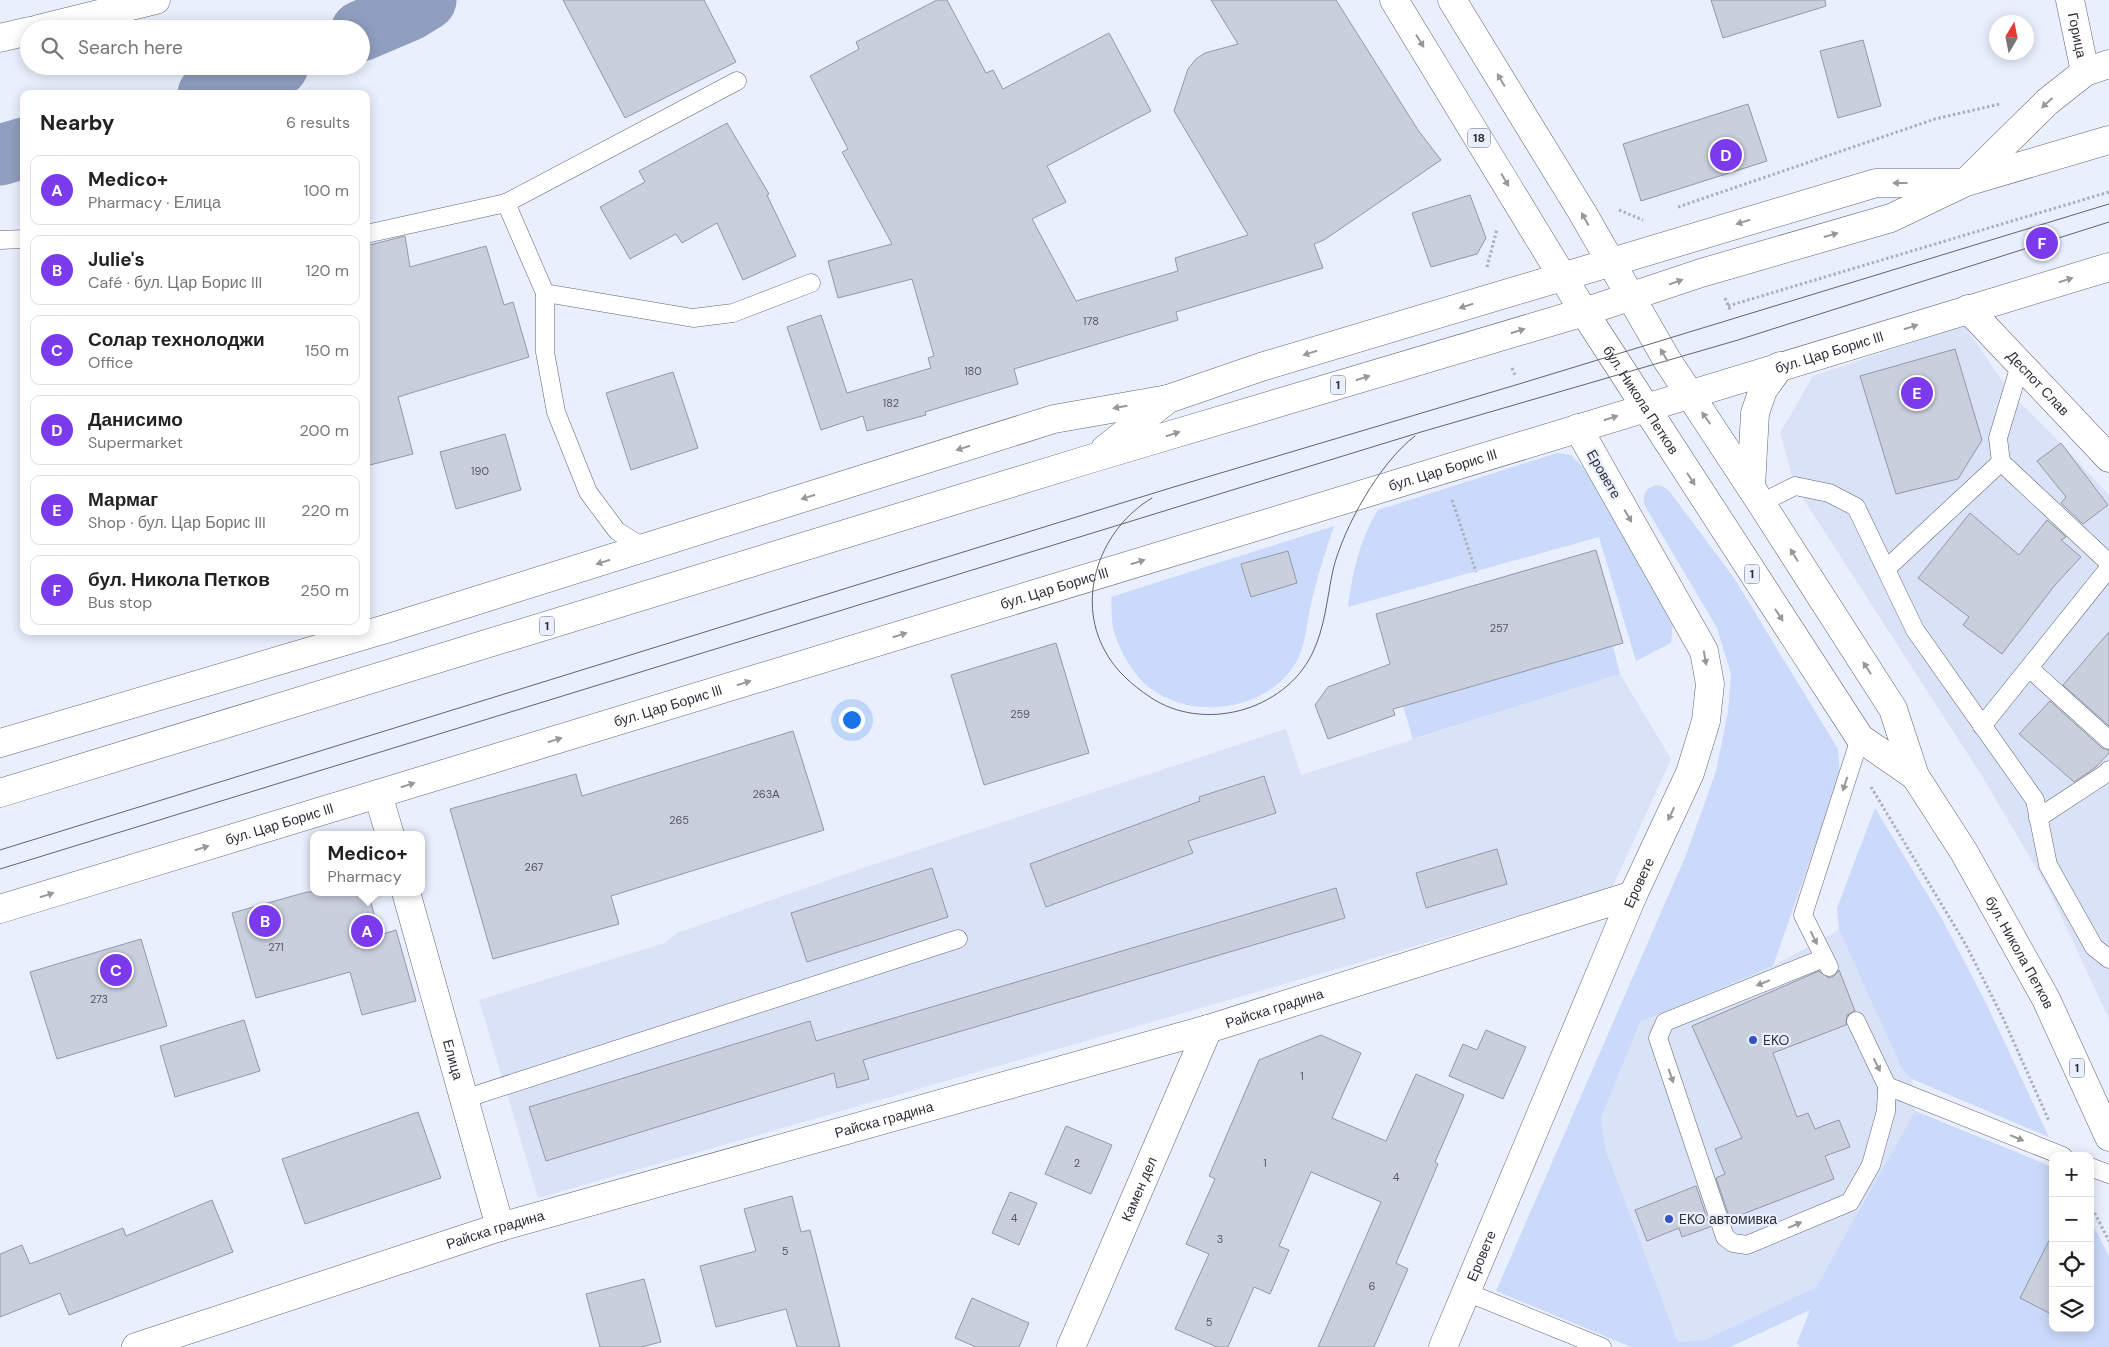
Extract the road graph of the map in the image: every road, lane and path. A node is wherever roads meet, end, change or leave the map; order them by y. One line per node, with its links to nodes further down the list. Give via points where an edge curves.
1 (156, 0): 5 (main road)
2 (1394, 0): 25 (main road, бул. Никола Петков / 18, one-way to 25)
3 (1452, 0): 22 (main road, бул. Никола Петков, one-way to 3, via 1582,212)
4 (2070, 0): 8 (main road, Горица)
5 (75, 20)
6 (20, 33): 7 (main road)
7 (0, 38)
8 (2097, 68): 12 (main road, one-way to 12, via 2047,102)
9 (737, 82): 14 (lane)
10 (2005, 104): 16 (path, via 1935,120)
11 (2109, 140): 12 (main road)
12 (1966, 182): 22 (main road, one-way to 22, via 1876,183); 28 (main road, one-way to 12, via 1701,273 1891,218)
13 (2109, 192): 30 (path)
14 (506, 203): 19 (lane); 27 (lane)
15 (1613, 208): 17 (path, via 1642,219)
16 (1669, 210)
17 (1651, 216)
18 (1499, 222): 24 (path)
19 (370, 233)
20 (20, 239): 21 (lane)
21 (0, 240)
22 (1609, 262): 25 (main road, 1); 28 (main road, бул. Никола Петков / 1)
23 (2109, 267): 31 (main road, бул. Цар Борис III, one-way to 23)
24 (1486, 272)
25 (1563, 276): 32 (main road, бул. Никола Петков / 18); 39 (main road, 1, one-way to 39, via 1271,364)
26 (811, 283): 27 (lane, via 733,313 693,318)
27 (545, 293): 47 (lane, via 545,352 556,412 588,492 617,531)
28 (1630, 298): 32 (main road, 1); 38 (main road, бул. Никола Петков / 1, one-way to 28)
29 (1724, 298): 30 (path)
30 (1728, 306): 33 (path)
31 (1968, 309): 34 (main road, Деспот Слав); 35 (main road, бул. Цар Борис III, one-way to 31)
32 (1584, 312): 40 (main road, бул. Никола Петков / 1); 42 (main road, 1, one-way to 32)
33 (1731, 312)
34 (2020, 365): 43 (main road, Деспот Слав); 44 (lane, via 1998,438)
35 (1780, 366): 38 (main road, бул. Цар Борис III); 46 (main road, via 1763,390 1755,413)
36 (1512, 368): 37 (path)
37 (1515, 375)
38 (1690, 396): 40 (main road, бул. Цар Борис III); 46 (main road, бул. Никола Петков / 1, one-way to 38)
39 (1168, 399): 42 (main road, 1); 47 (main road, one-way to 47, via 1054,419)
40 (1646, 408): 41 (main road, бул. Цар Борис III, one-way to 40); 56 (main road, бул. Никола Петков / 1, one-way to 56)
41 (1578, 428): 45 (main road, бул. Цар Борис III); 65 (main road, Еровете, one-way to 65, via 1704,651 1710,684 1706,721 1690,772)
42 (1093, 458): 61 (main road, 1)
43 (2109, 458)
44 (2001, 462): 48 (lane); 50 (lane)
45 (1442, 468): 51 (path); 62 (main road, бул. Цар Борис III, one-way to 45)
46 (1756, 495): 50 (lane, via 1795,486 1829,493 1856,507); 60 (main road, бул. Никола Петков / 1, one-way to 46, via 1893,709)
47 (646, 549): 52 (main road, one-way to 52)
48 (2109, 563)
49 (2109, 568): 54 (lane)
50 (1886, 569): 55 (lane, via 1915,630)
51 (1476, 572)
52 (370, 634)
53 (366, 635): 58 (main road, one-way to 58)
54 (2029, 668): 55 (lane); 57 (lane)
55 (1982, 726): 63 (lane, via 2035,800)
56 (1860, 738): 60 (main road, бул. Никола Петков / 1); 72 (lane, one-way to 72, via 1803,915 1827,962 1665,1022 1658,1038 1725,1237 1733,1243 1747,1245 1850,1202 1871,1164 1886,1111)
57 (2109, 740)
58 (0, 743)
59 (2109, 770): 63 (lane)
60 (1914, 776): 74 (main road, бул. Никола Петков / 1, via 1964,852 2046,999)
61 (0, 793)
62 (378, 794): 64 (main road); 67 (main road, бул. Цар Борис III, one-way to 62)
63 (2038, 818): 69 (lane, via 2048,865 2094,947)
64 (389, 831)
65 (1633, 895): 71 (main road, Райска градина); 81 (main road, Еровете)
66 (407, 896): 73 (main road, Елица)
67 (0, 909)
68 (958, 939): 73 (lane)
69 (2109, 959)
70 (1856, 1022): 72 (lane, one-way to 72)
71 (1208, 1029): 79 (main road, Райска градина); 83 (main road, Камен дел)
72 (1888, 1086): 75 (lane, one-way to 75)
73 (464, 1099): 79 (main road, Елица)
74 (2109, 1137)
75 (2053, 1152)
76 (2094, 1168): 77 (lane)
77 (2109, 1174)
78 (2094, 1212): 80 (path)
79 (500, 1227): 82 (main road, Райска градина)
80 (2109, 1241)
81 (1466, 1292): 84 (main road, Еровете); 85 (lane)
82 (136, 1347)
83 (1071, 1347)
84 (1443, 1347)
85 (1602, 1347)

